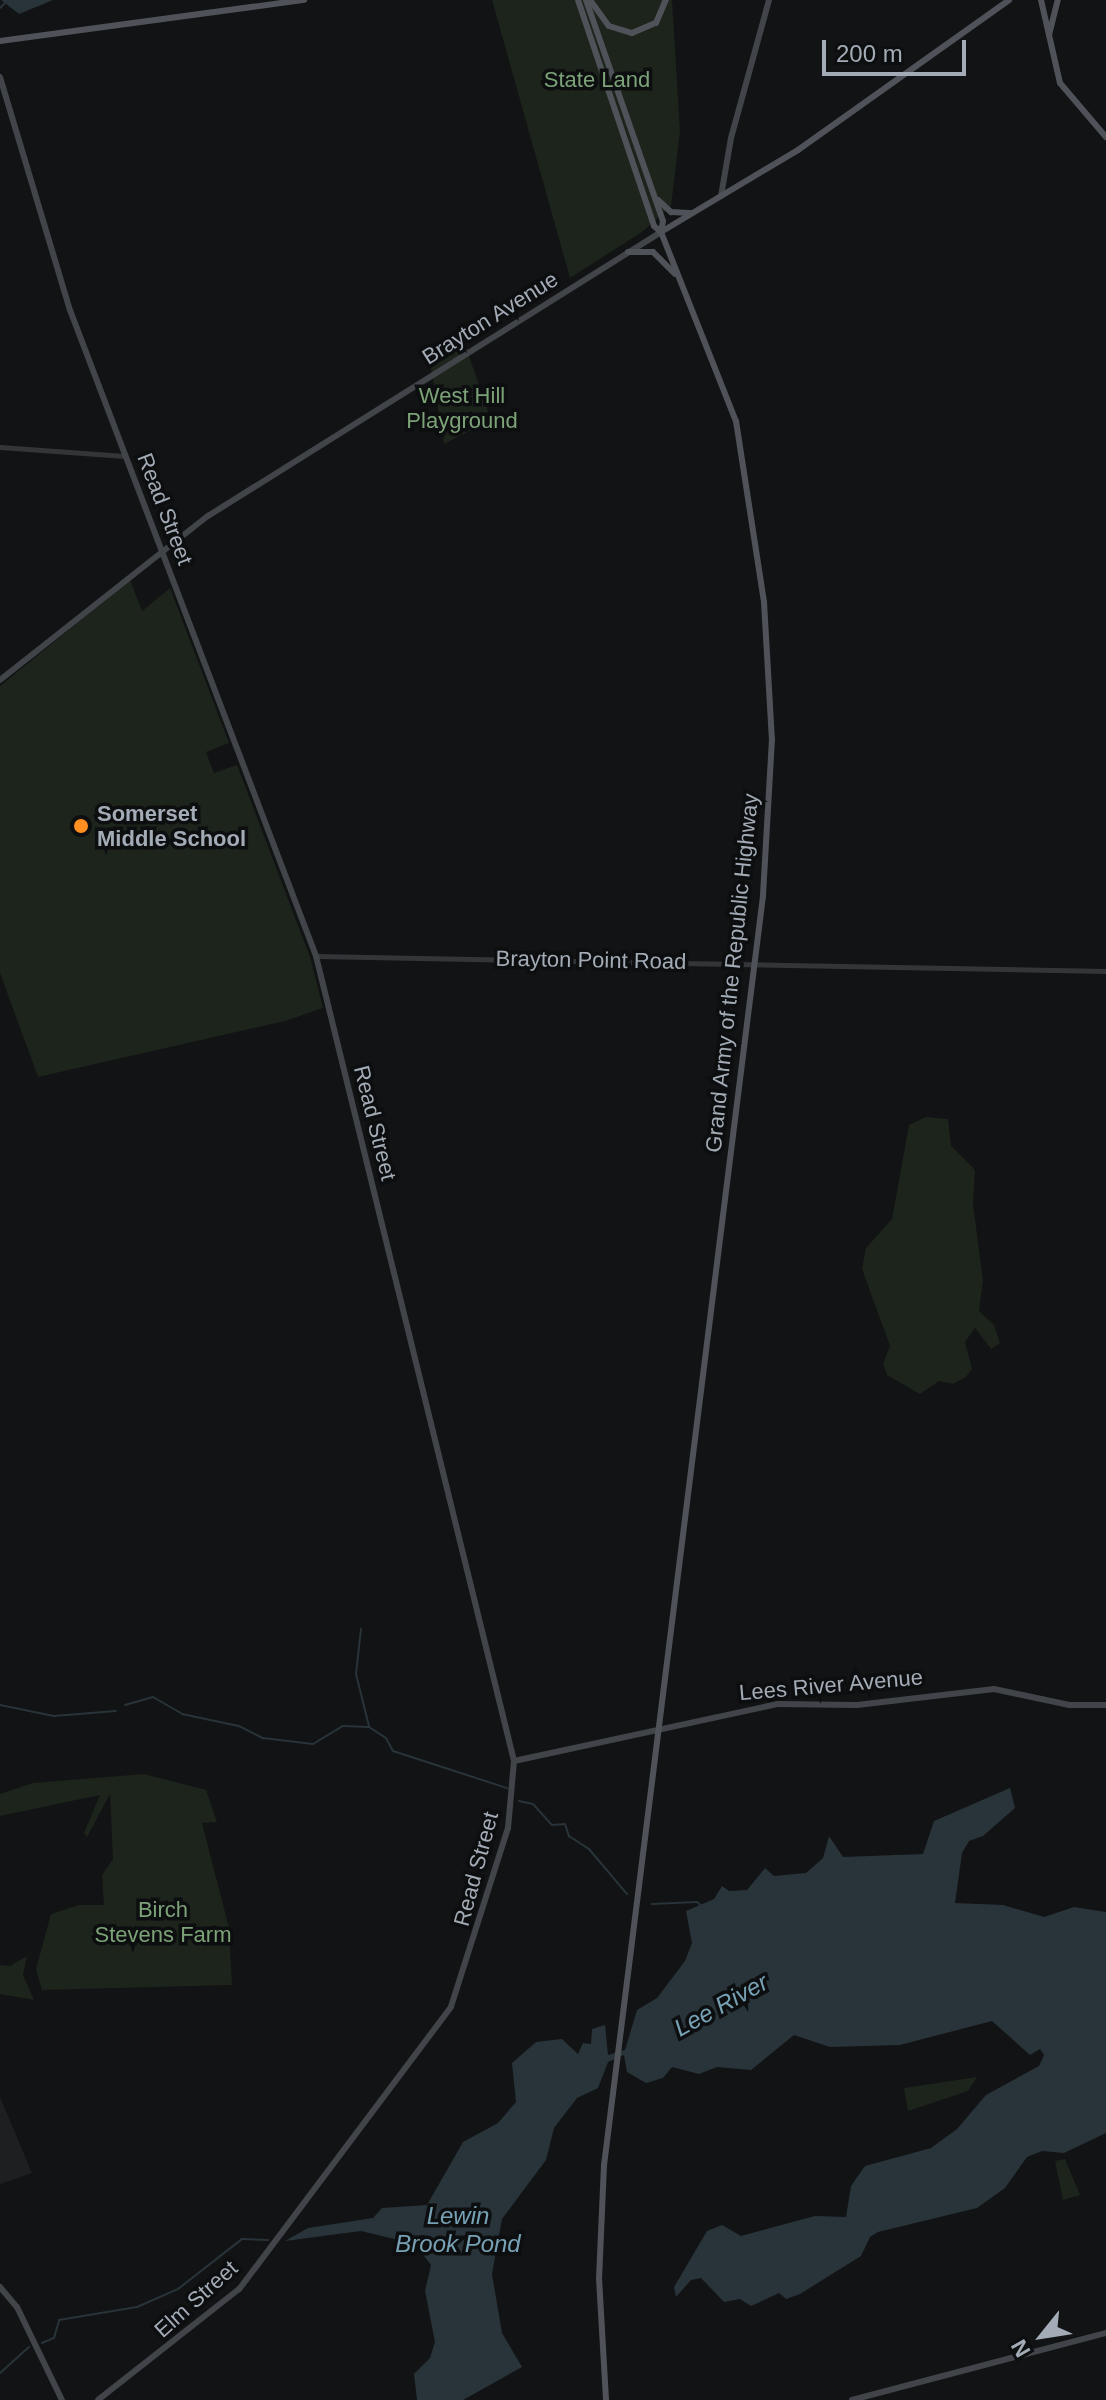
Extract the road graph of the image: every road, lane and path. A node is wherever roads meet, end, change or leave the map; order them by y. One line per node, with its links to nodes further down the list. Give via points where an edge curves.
1 (304, 0): 9 (main road)
2 (578, 0): 16 (main road, via 654,226)
3 (588, 0): 4 (main road, via 609,26 632,33 656,23); 13 (main road)
4 (666, 0)
5 (769, 0): 14 (main road, via 731,138)
6 (1009, 0): 14 (main road, Brayton Avenue, via 798,150)
7 (1041, 0): 10 (main road)
8 (1058, 0): 10 (main road)
9 (0, 41)
10 (1049, 47): 12 (main road, via 1063,89)
11 (0, 77): 20 (main road, Read Street, via 67,300)
12 (1106, 137)
13 (652, 189): 15 (main road, via 669,210); 16 (main road)
14 (721, 196): 15 (main road, Brayton Avenue)
15 (694, 212): 16 (main road, Brayton Avenue)
16 (661, 232): 17 (main road, Brayton Avenue); 18 (main road, Grand Army of the Republic Highway)
17 (628, 252): 18 (main road, via 656,254); 21 (main road, Brayton Avenue)
18 (680, 281): 24 (main road, Grand Army of the Republic Highway, via 738,430 767,630 771,802)
19 (0, 447): 20 (street)
20 (125, 456): 21 (main road, Read Street)
21 (162, 549): 22 (main road, Brayton Avenue); 23 (main road, Read Street)
22 (0, 680)
23 (316, 956): 24 (street, Brayton Point Road); 28 (main road, Read Street)
24 (754, 963): 25 (street, Brayton Point Road); 27 (main road, Grand Army of the Republic Highway)
25 (1106, 971)
26 (1106, 1705): 27 (main road, Lees River Avenue, via 1073,1705 984,1689 857,1705 752,1707)
27 (658, 1731): 28 (main road, Lees River Avenue); 34 (main road, via 600,2243)
28 (514, 1761): 29 (main road, Read Street, via 508,1828 457,1994)
29 (328, 2168): 33 (main road, Elm Street, via 239,2289)
30 (0, 2287): 32 (main road, via 17,2307)
31 (1106, 2333): 35 (main road)
32 (62, 2400)
33 (98, 2400)
34 (606, 2400)
35 (852, 2400)

